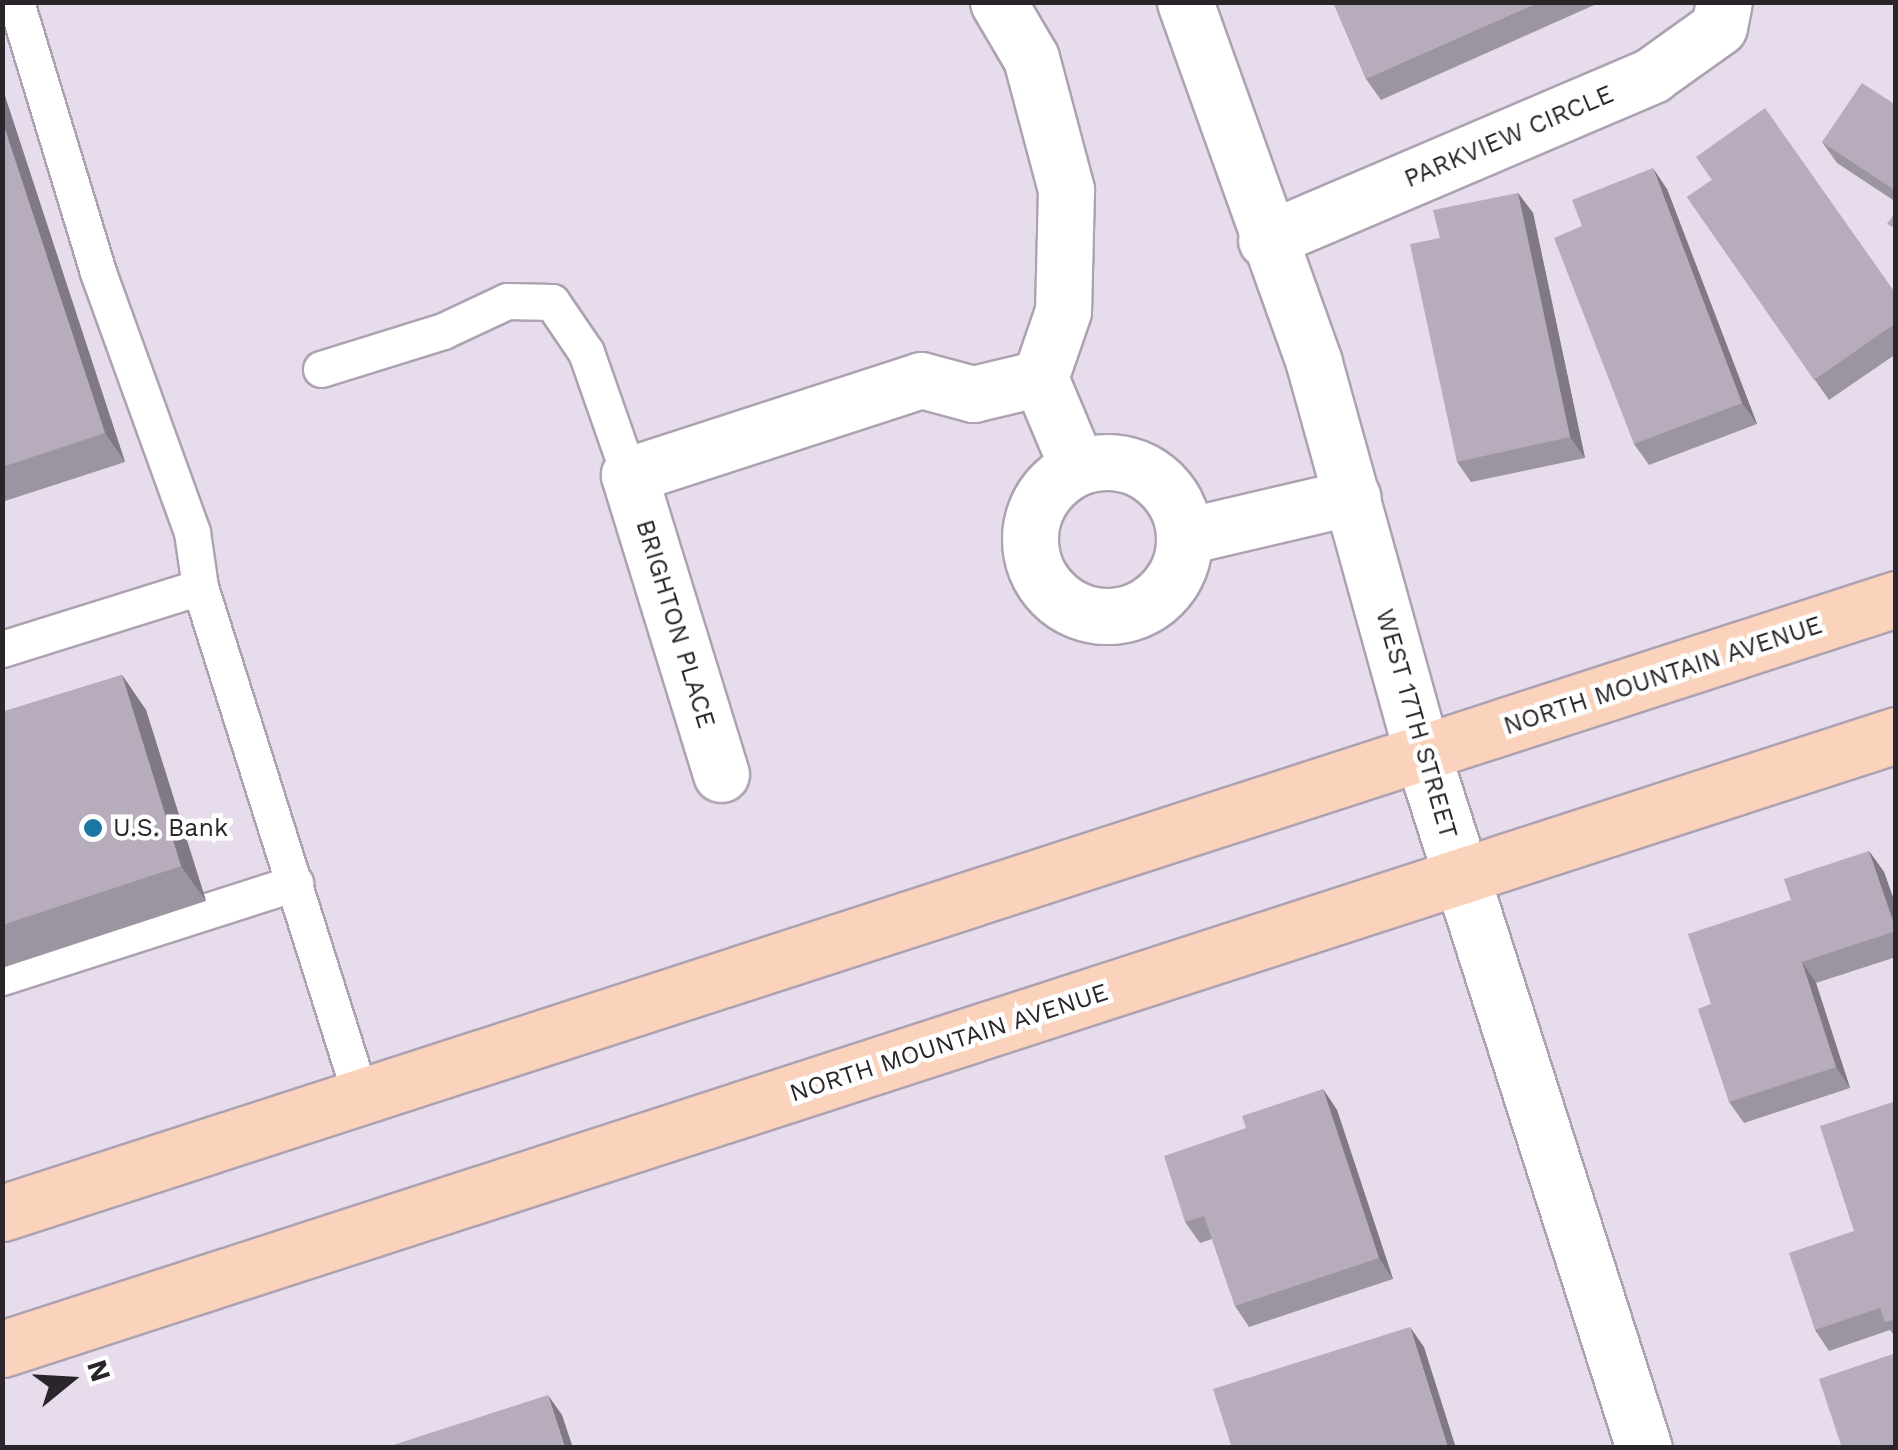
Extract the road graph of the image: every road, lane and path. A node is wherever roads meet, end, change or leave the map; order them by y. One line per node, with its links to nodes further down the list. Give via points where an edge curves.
1 (16, 2): 12 (lane, via 98,272 192,532)
2 (998, 2): 7 (street, via 1032,58 1066,190 1063,312)
3 (1185, 2): 5 (street, WEST 17TH STREET)
4 (1724, 2): 5 (street, PARKVIEW CIRCLE, via 1718,27 1652,75)
5 (1266, 240): 10 (street, WEST 17TH STREET, via 1314,363)
6 (321, 369): 9 (lane, via 442,331 508,302 552,302 586,352)
7 (1040, 378): 8 (street); 9 (street, via 974,394 920,380)
8 (1077, 466): 11 (street, via 1136,466 1161,482); 11 (street, via 1034,509 1029,540 1035,570 1052,595 1093,615 1138,612 1163,593 1180,567)
9 (630, 475): 17 (street, BRIGHTON PLACE)
10 (1352, 498): 11 (street); 16 (street, WEST 17TH STREET)
11 (1186, 536)
12 (200, 587): 14 (lane); 19 (lane)
13 (1896, 599): 16 (main road, NORTH MOUNTAIN AVENUE)
14 (2, 649)
15 (1896, 735): 18 (main road, NORTH MOUNTAIN AVENUE)
16 (1423, 756): 18 (street, WEST 17TH STREET); 21 (main road, NORTH MOUNTAIN AVENUE)
17 (722, 774)
18 (1461, 877): 23 (main road, NORTH MOUNTAIN AVENUE); 24 (street, WEST 17TH STREET)
19 (295, 883): 20 (lane); 21 (lane)
20 (2, 977)
21 (361, 1097): 22 (main road, NORTH MOUNTAIN AVENUE)
22 (2, 1213)
23 (2, 1349)
24 (1644, 1448)

